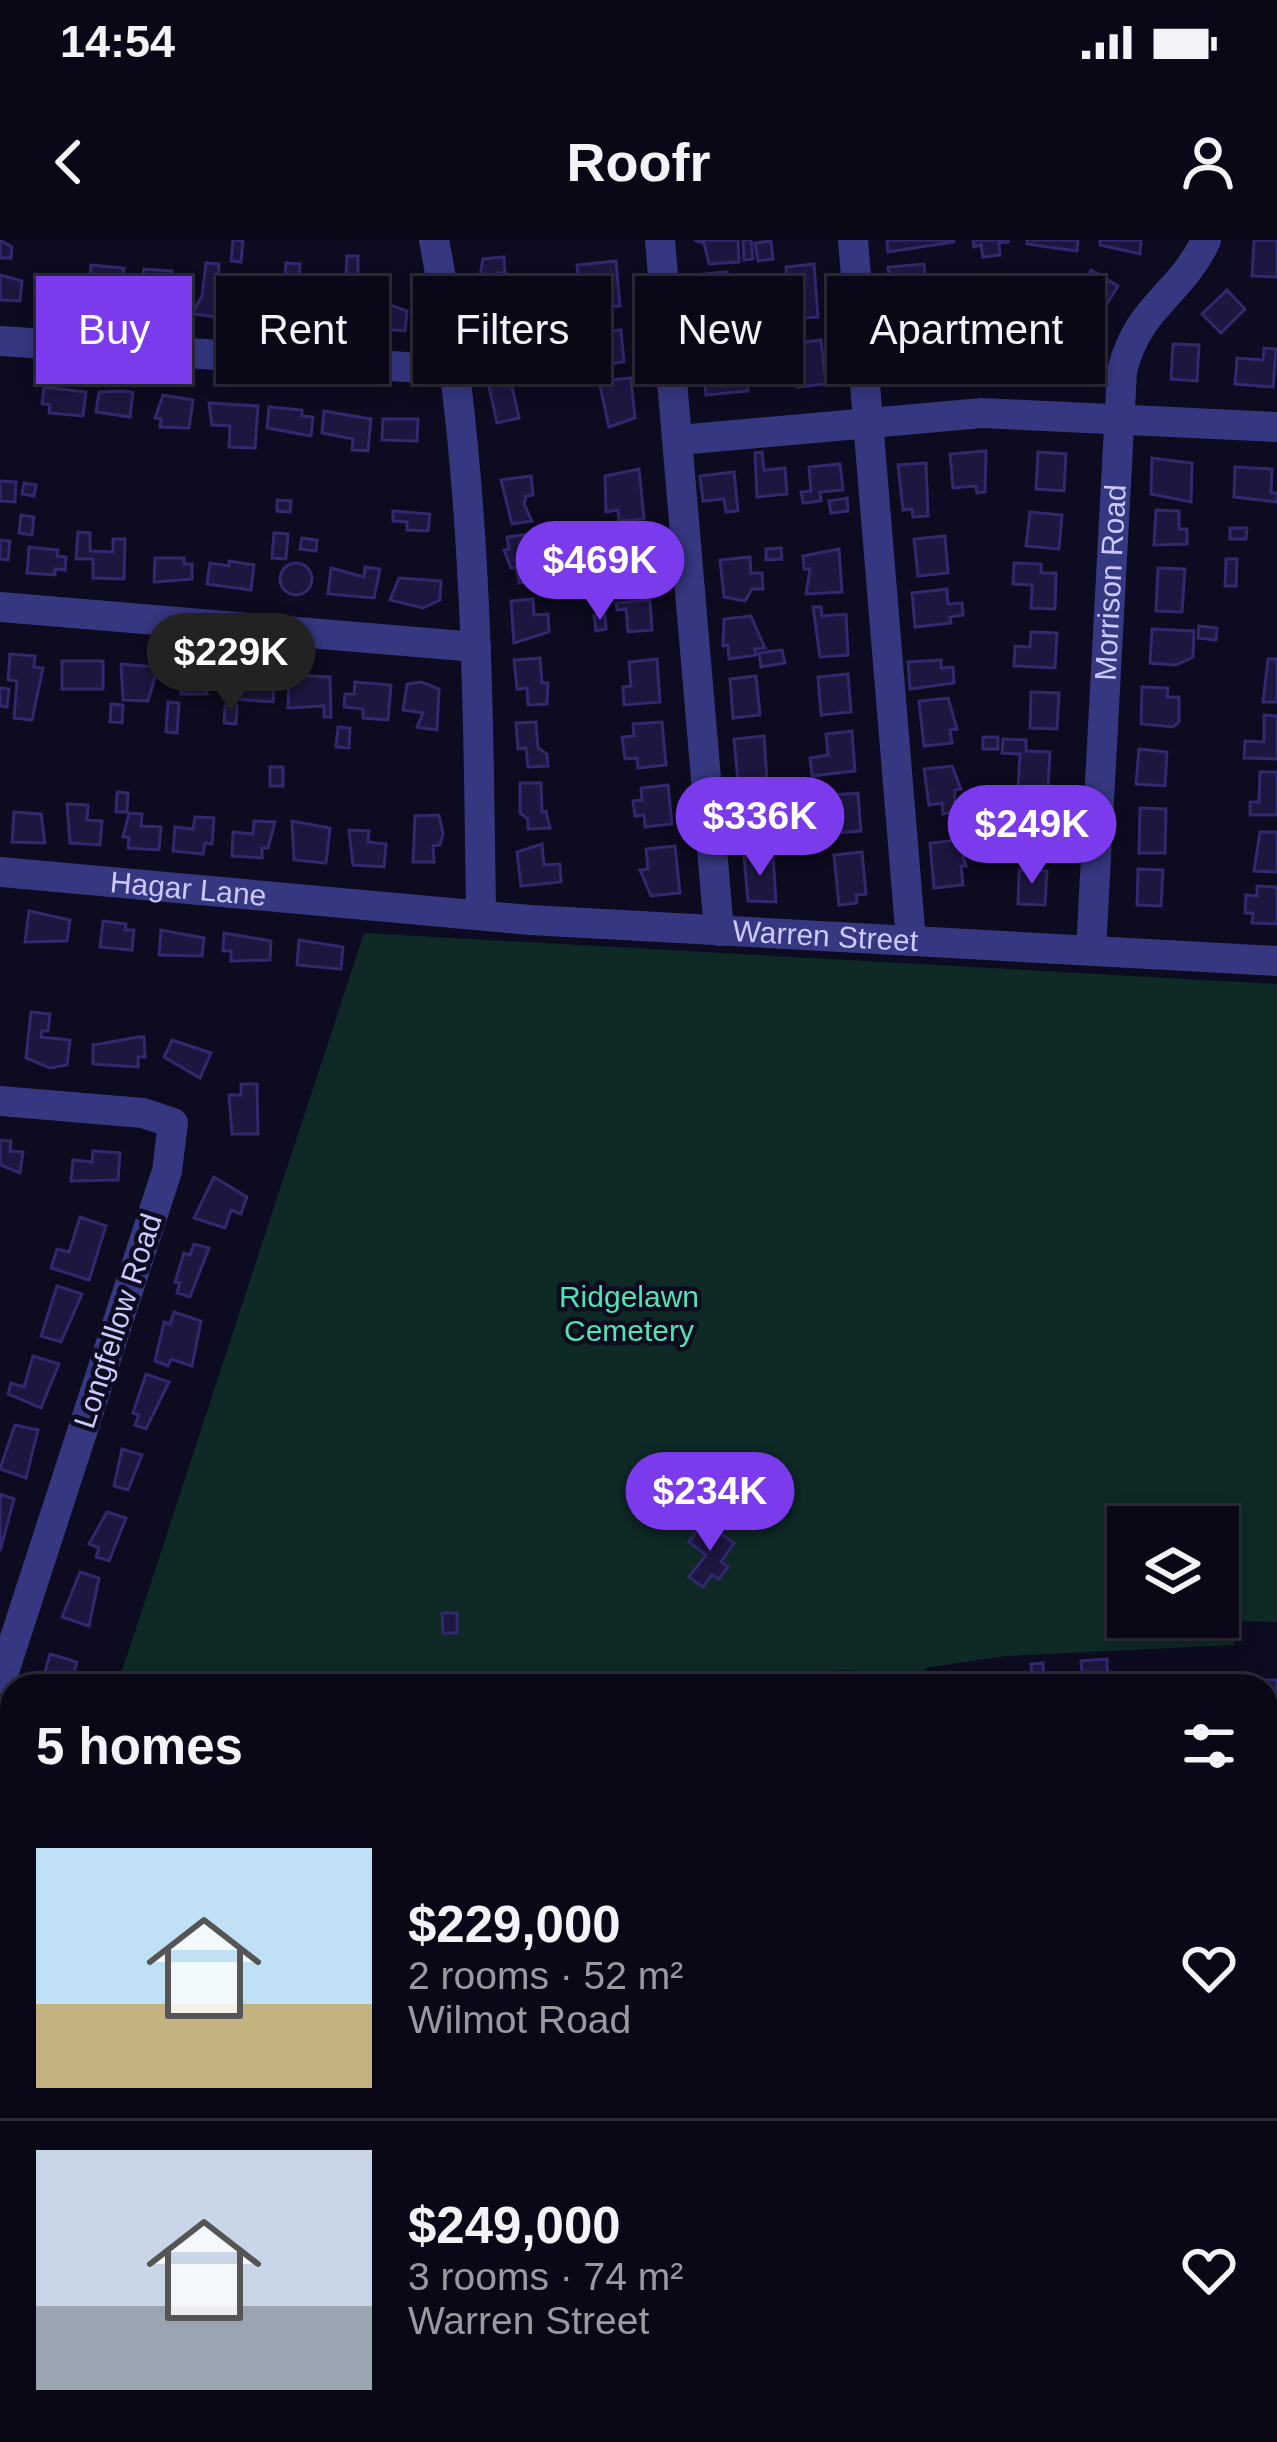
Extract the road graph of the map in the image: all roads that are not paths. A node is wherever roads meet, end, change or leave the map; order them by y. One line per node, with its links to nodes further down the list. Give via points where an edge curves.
1 (434, 240): 5 (street)
2 (660, 240): 12 (street)
3 (853, 240): 10 (street)
4 (1207, 240): 9 (street, Morrison Road, via 1130,339)
5 (439, 276)
6 (0, 341): 7 (street)
7 (413, 367)
8 (454, 384): 14 (street)
9 (1118, 418): 10 (street, via 982,413); 11 (street); 20 (street, Morrison Road)
10 (869, 424): 12 (street); 19 (street)
11 (1277, 427)
12 (679, 440): 18 (street)
13 (0, 607): 14 (street)
14 (476, 647): 17 (street)
15 (0, 872): 16 (street, Hagar Lane)
16 (374, 904): 17 (street, Warren Street)
17 (481, 915): 18 (street, Warren Street)
18 (719, 931): 19 (street, Warren Street)
19 (911, 941): 20 (street, Warren Street)
20 (1091, 951): 21 (street, Warren Street)
21 (1277, 961)
22 (0, 1101): 23 (street, Longfellow Road, via 143,1113 173,1123 167,1171)
23 (3, 1674)

